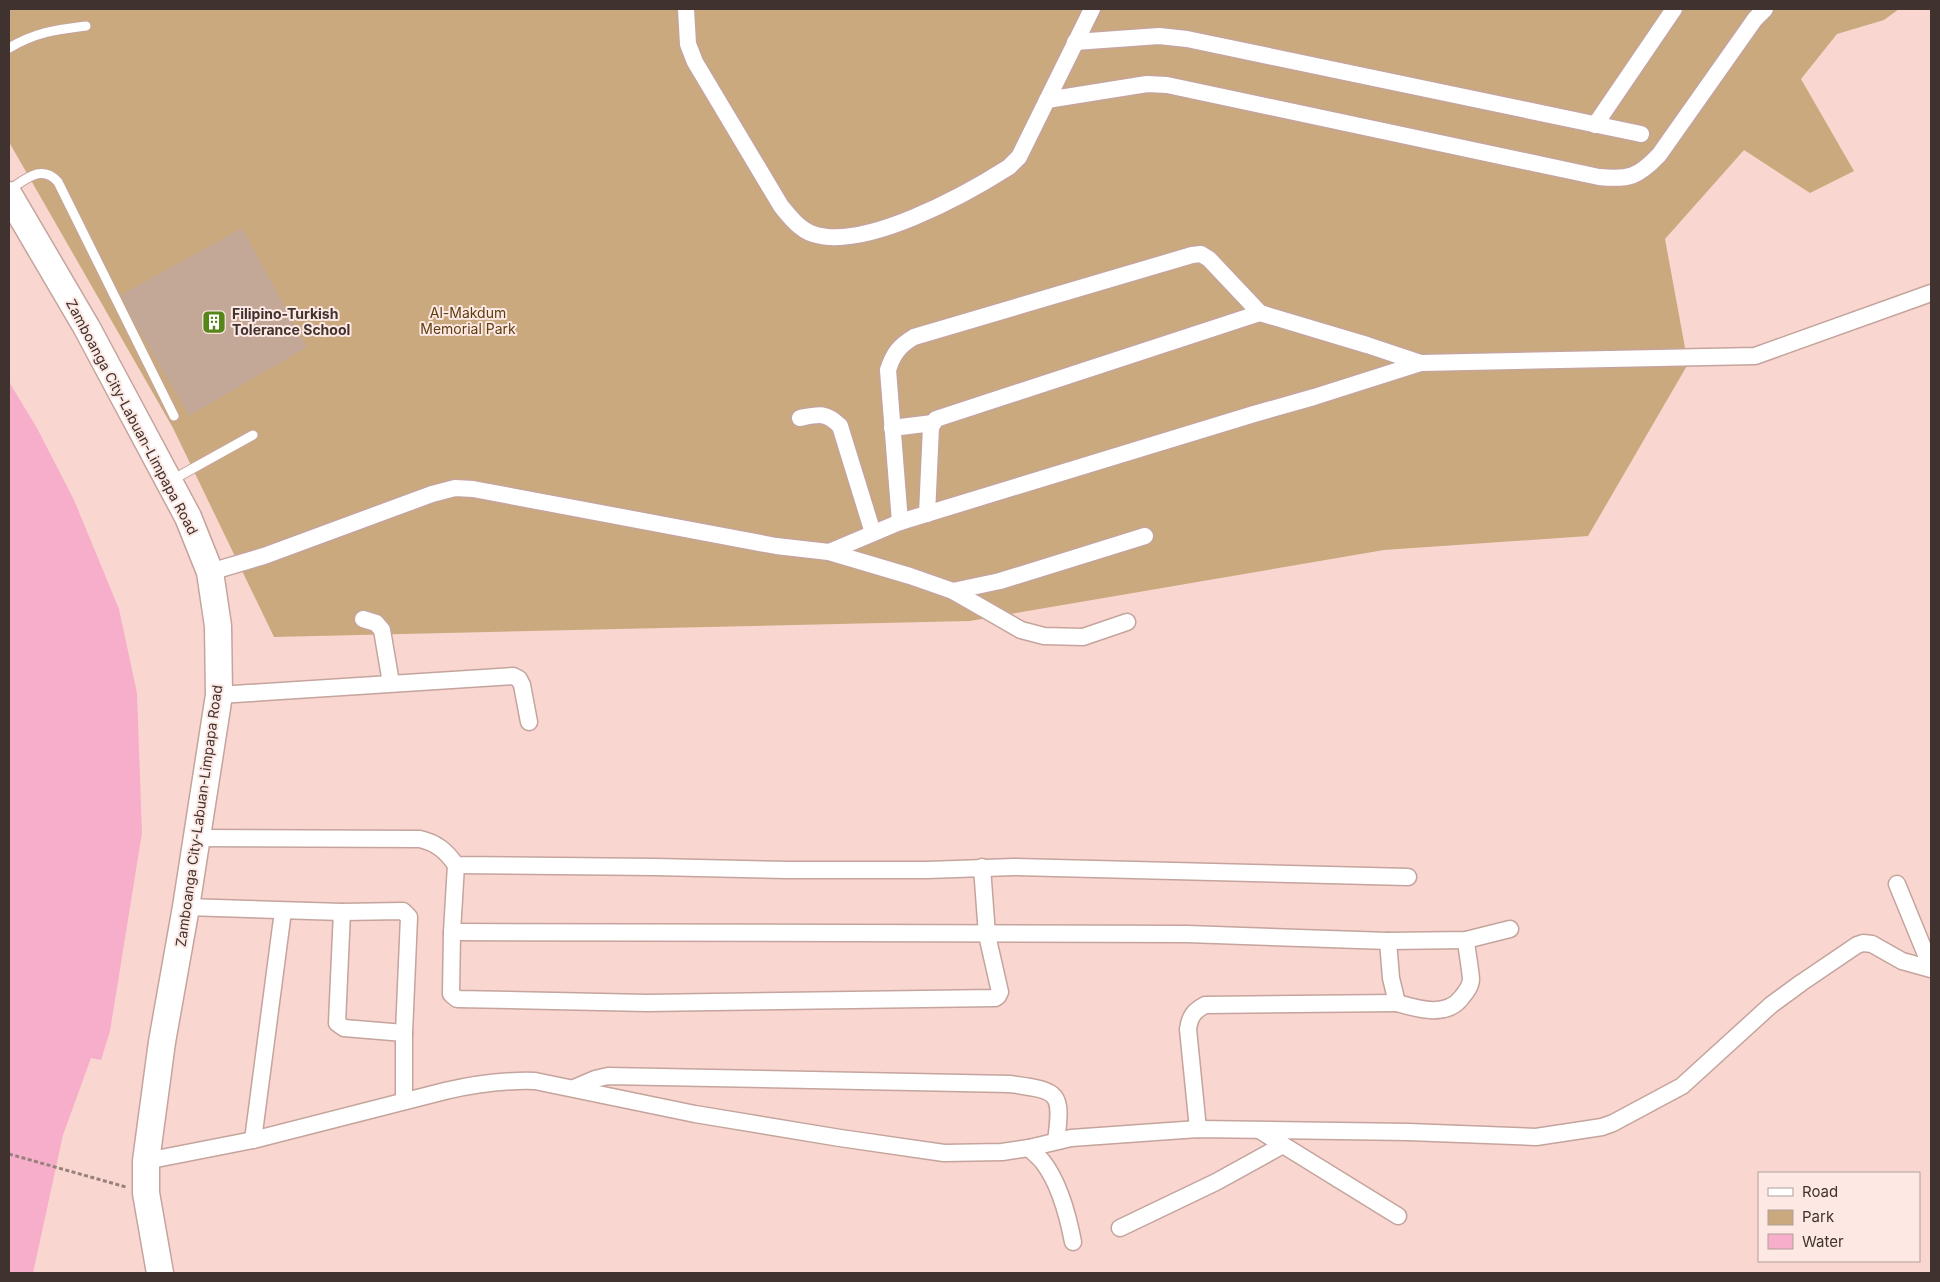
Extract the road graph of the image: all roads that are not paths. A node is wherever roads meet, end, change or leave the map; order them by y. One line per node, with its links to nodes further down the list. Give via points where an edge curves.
1 (686, 9): 8 (street, via 688,44 694,62 782,206 793,221 811,233 828,237 891,227 993,177 1019,157)
2 (1092, 9): 6 (street)
3 (1674, 9): 9 (street)
4 (1754, 12): 8 (street, via 1659,154 1636,176 1621,179 1599,177 1167,85 1147,84)
5 (86, 26): 7 (lane, via 49,30)
6 (1075, 42): 8 (street); 9 (street, via 1159,36 1187,39)
7 (9, 48)
8 (1047, 100)
9 (1595, 125): 10 (street)
10 (1641, 134)
11 (9, 190): 16 (lane, via 40,173 47,172 58,182)
12 (9, 195): 21 (main road, Zamboanga City-Labuan-Limpapa Road, via 87,328)
13 (1931, 293): 15 (street, via 1755,356)
14 (1260, 314): 15 (street); 18 (street, via 936,419); 19 (street, via 1201,254 914,337 900,345 888,370)
15 (1421, 363): 22 (street)
16 (174, 416)
17 (800, 418): 24 (street, via 820,414 840,426)
18 (932, 423): 19 (street); 22 (street)
19 (892, 428): 23 (street)
20 (253, 435): 21 (lane)
21 (169, 482): 27 (main road, Zamboanga City-Labuan-Limpapa Road, via 188,517)
22 (927, 514): 23 (street)
23 (900, 522): 24 (street)
24 (873, 533): 26 (street)
25 (1145, 536): 28 (street, via 1000,581)
26 (829, 552): 27 (street, via 776,546 455,488); 28 (street)
27 (210, 572): 32 (main road, Zamboanga City-Labuan-Limpapa Road, via 218,626)
28 (953, 591): 30 (street, via 1020,630 1044,636 1083,637)
29 (363, 619): 31 (street, via 376,623 382,630)
30 (1127, 622)
31 (391, 683): 32 (street); 33 (street, via 513,676 522,685)
32 (219, 695): 34 (main road, Zamboanga City-Labuan-Limpapa Road)
33 (529, 722)
34 (197, 838): 35 (street, via 420,839 440,847); 39 (main road, Zamboanga City-Labuan-Limpapa Road)
35 (456, 865): 36 (street, via 788,870); 43 (street)
36 (982, 867): 37 (street); 44 (street)
37 (1408, 877)
38 (1897, 884): 47 (street)
39 (186, 907): 40 (street); 58 (main road, Zamboanga City-Labuan-Limpapa Road, via 162,1042)
40 (284, 911): 41 (street); 54 (street)
41 (342, 912): 49 (street, via 337,1022 344,1028); 49 (street, via 403,911 410,917)
42 (1510, 929): 45 (street)
43 (452, 932): 44 (street); 44 (street, via 451,994 457,999 648,1003 995,998 1000,992)
44 (988, 934): 46 (street, via 1187,934)
45 (1466, 940): 46 (street); 48 (street, via 1471,981 1459,1002 1437,1011)
46 (1388, 941): 48 (street)
47 (1931, 968): 53 (street, via 1902,961 1872,944 1857,945 1771,1005 1682,1086 1629,1116 1602,1127 1536,1137)
48 (1397, 1003): 52 (street, via 1205,1005 1196,1010 1190,1017 1188,1029)
49 (404, 1032): 51 (street)
50 (574, 1088): 51 (street, via 509,1080 474,1084); 55 (street, via 608,1076 1010,1084 1045,1089 1054,1095 1059,1104); 57 (street, via 695,1114 944,1154)
51 (404, 1101): 54 (street)
52 (1198, 1129): 53 (street); 55 (street)
53 (1259, 1130): 56 (street)
54 (253, 1140): 58 (street)
55 (1056, 1141): 57 (street)
56 (1283, 1145): 59 (street); 60 (street, via 1224,1178)
57 (1029, 1148): 61 (street, via 1044,1162 1053,1179 1068,1212)
58 (146, 1161): 62 (main road, Zamboanga City-Labuan-Limpapa Road, via 146,1193)
59 (1398, 1216)
60 (1120, 1228)
61 (1073, 1242)
62 (160, 1273)

